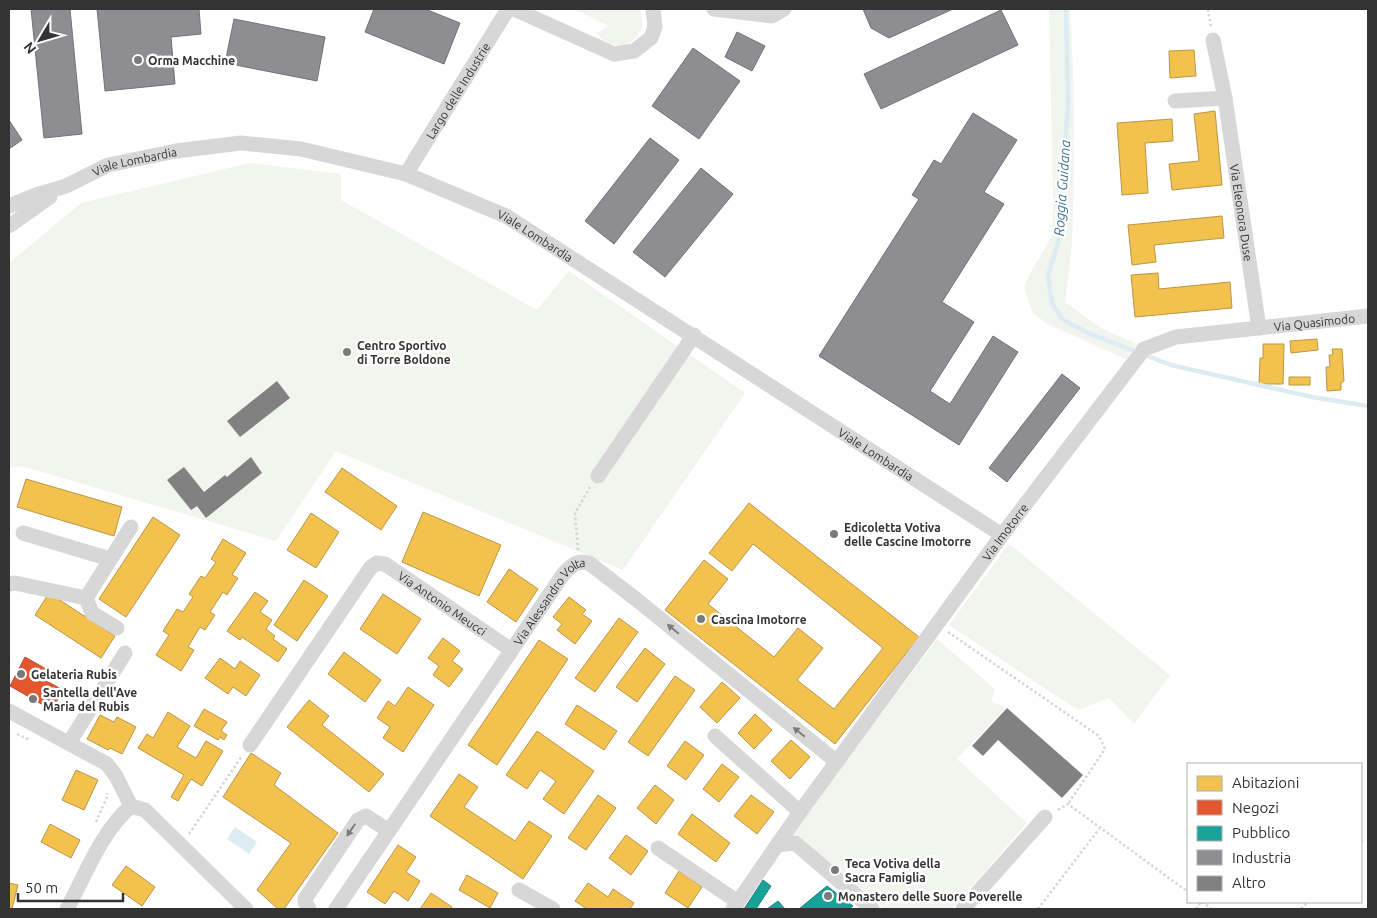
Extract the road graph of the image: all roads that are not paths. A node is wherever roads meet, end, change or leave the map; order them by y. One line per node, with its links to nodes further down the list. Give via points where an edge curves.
1 (508, 9): 9 (street, Largo delle Industrie)
2 (514, 9): 3 (street, via 614,54 634,51 651,38 655,27)
3 (653, 9)
4 (714, 9): 5 (street, via 772,16)
5 (784, 9)
6 (1213, 40): 7 (street, Via Eleonora Duse)
7 (1225, 98): 8 (street); 14 (street, Via Eleonora Duse)
8 (1175, 101)
9 (406, 174): 10 (street, Viale Lombardia, via 301,149 241,143 176,150 108,165); 15 (street, Viale Lombardia, via 506,216)
10 (66, 186): 11 (street, Viale Lombardia); 12 (street)
11 (9, 206)
12 (9, 226)
13 (1368, 316): 14 (street, Via Quasimodo)
14 (1259, 328): 19 (street, Via Imotorre, via 1176,337 1144,349)
15 (694, 335): 16 (street); 19 (street, Viale Lombardia)
16 (598, 476)
17 (131, 527): 20 (street)
18 (24, 533): 20 (street)
19 (1002, 535): 30 (street, Via Imotorre)
20 (110, 559): 22 (street)
21 (9, 584): 22 (street)
22 (86, 598): 23 (street, via 92,612)
23 (117, 628)
24 (510, 652): 29 (street, Via Antonio Meucci, via 385,564 377,563 371,567); 30 (street, Via Alessandro Volta, one-way to 24, via 589,563 578,562 564,573); 34 (street, Via Alessandro Volta)
25 (125, 653): 28 (street)
26 (9, 711): 28 (street)
27 (715, 736): 32 (street)
28 (69, 744): 31 (street, via 107,764)
29 (250, 745)
30 (837, 762): 32 (street, Via Imotorre)
31 (131, 806): 39 (street, via 108,832); 40 (street, via 146,810)
32 (800, 812): 35 (street, Via Imotorre)
33 (1045, 817): 45 (street)
34 (389, 831): 41 (street, one-way to 41, via 366,816 358,820 305,899); 42 (street, Via Alessandro Volta)
35 (777, 845): 38 (street, Via Imotorre); 44 (street, via 795,843)
36 (658, 848): 38 (street)
37 (519, 890): 43 (street)
38 (736, 906)
39 (67, 909)
40 (246, 909)
41 (309, 909)
42 (336, 909)
43 (553, 909)
44 (872, 909)
45 (963, 909)

